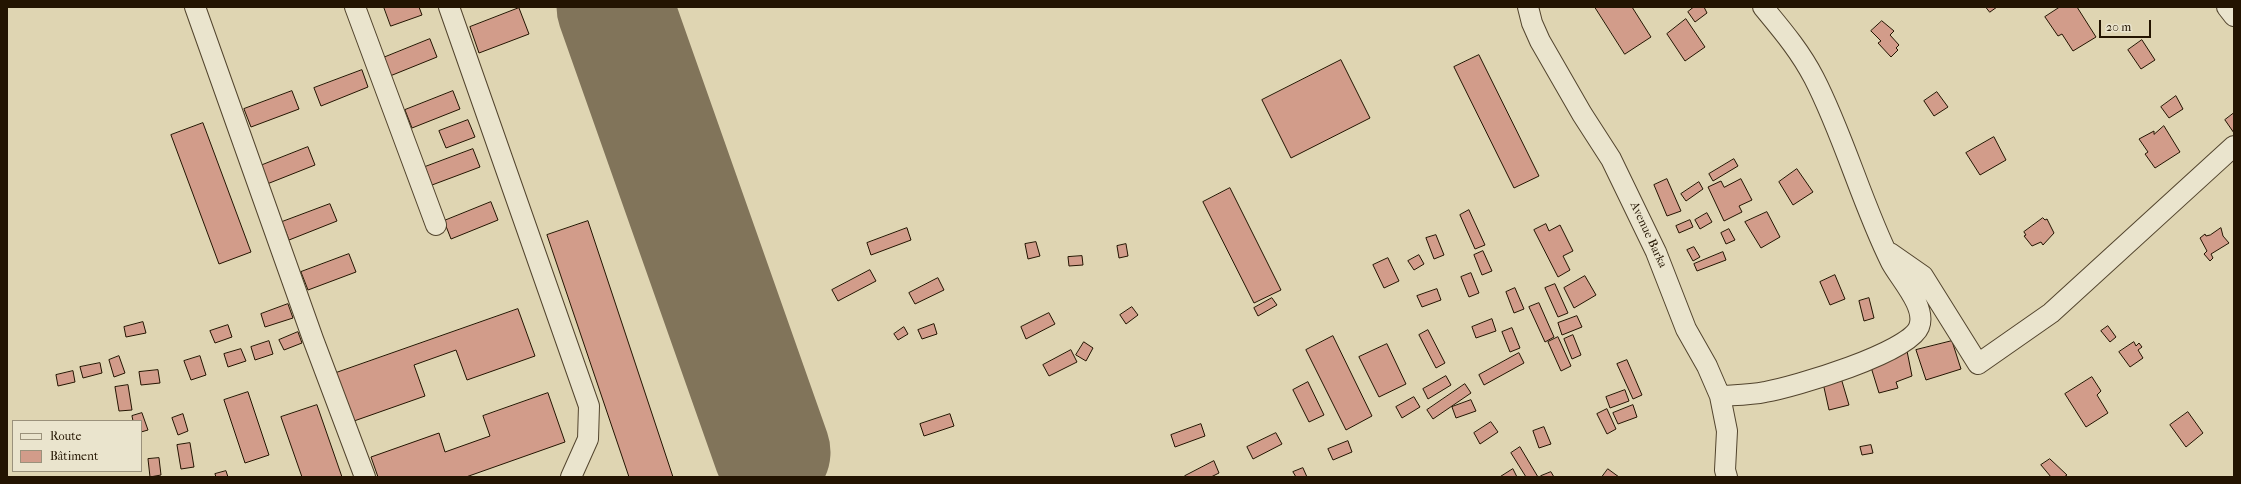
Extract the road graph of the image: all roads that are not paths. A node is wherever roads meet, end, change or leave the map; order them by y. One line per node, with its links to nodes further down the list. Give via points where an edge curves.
1 (195, 7): 12 (street)
2 (355, 7): 9 (street)
3 (449, 7): 13 (street, via 590,406 588,440)
4 (1528, 7): 11 (street, Avenue Barka, via 1540,41 1611,159 1656,252 1686,329)
5 (1763, 7): 10 (street, via 1795,45 1815,79)
6 (2227, 7): 7 (street)
7 (2234, 16)
8 (2234, 146): 10 (street, via 2051,313 1978,364 1924,276)
9 (436, 226)
10 (1887, 251): 11 (street, via 1921,318 1914,335 1845,369 1795,385 1764,392)
11 (1720, 396): 14 (street, Avenue Barka, via 1727,431)
12 (365, 477)
13 (571, 477)
14 (1727, 477)

